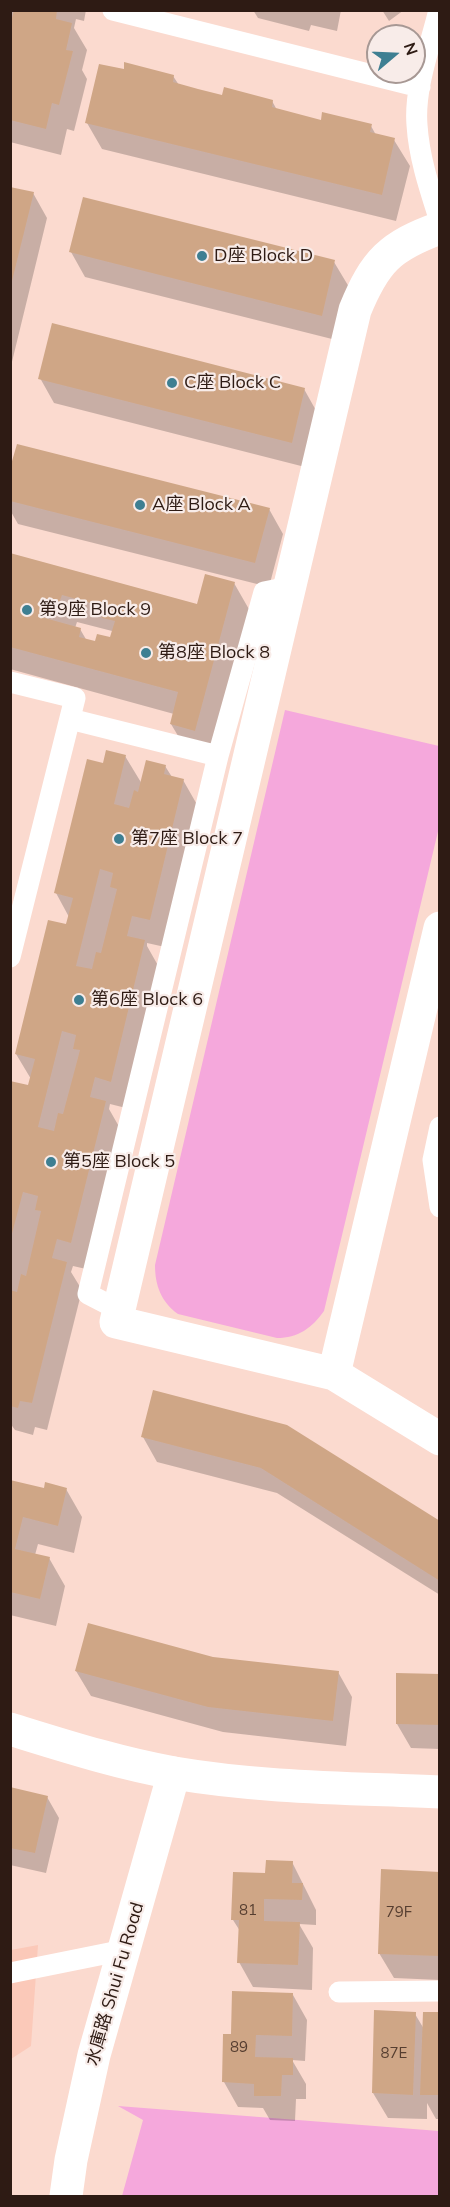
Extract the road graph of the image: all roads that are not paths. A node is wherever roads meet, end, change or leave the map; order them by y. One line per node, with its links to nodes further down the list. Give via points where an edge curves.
1 (113, 10): 3 (lane)
2 (439, 10): 3 (lane)
3 (420, 87): 4 (lane, via 416,123 421,159)
4 (440, 221)
5 (440, 228): 6 (street, via 412,238 385,256 366,282 355,310)
6 (289, 587): 9 (lane, via 264,592); 14 (street)
7 (10, 682): 8 (lane, via 75,698)
8 (70, 719): 9 (lane); 11 (lane)
9 (218, 756): 14 (lane, via 88,1294)
10 (440, 928): 15 (street)
11 (10, 957)
12 (440, 1127): 13 (lane, via 433,1160)
13 (440, 1207)
14 (119, 1310): 15 (street, via 116,1322)
15 (334, 1374): 16 (street)
16 (440, 1439)
17 (10, 1729): 18 (street, via 98,1756)
18 (174, 1773): 19 (street, via 251,1784); 20 (street, 水庫路 Shui Fu Road)
19 (440, 1792)
20 (124, 1950): 21 (lane); 24 (street, 水庫路 Shui Fu Road, via 82,2106)
21 (10, 1973)
22 (440, 1991): 23 (lane)
23 (339, 1992)
24 (66, 2196)

